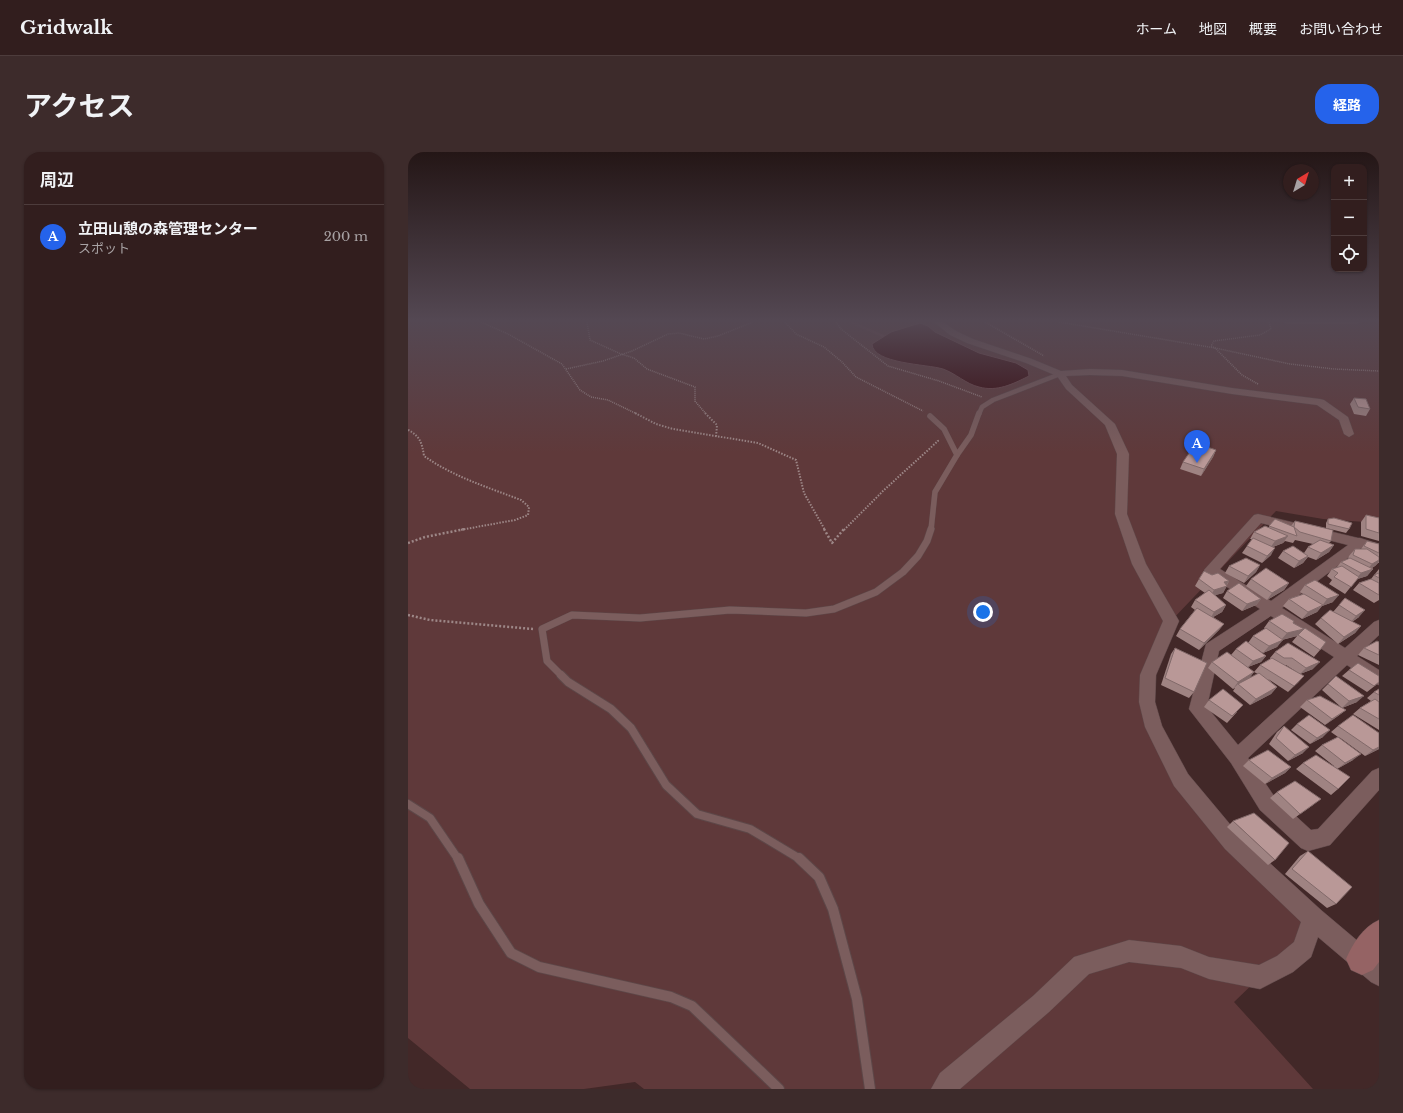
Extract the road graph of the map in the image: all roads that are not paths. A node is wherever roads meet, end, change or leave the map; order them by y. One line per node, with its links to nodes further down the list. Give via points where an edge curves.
1 (1040, 366): 2 (street)
2 (1060, 374): 4 (street, via 1122,373 1320,402 1344,419); 5 (lane, via 993,400 982,407 971,435); 15 (street, via 1069,387 1110,424 1123,454 1121,514 1139,564 1171,620 1148,675 1147,702 1154,727 1181,780 1196,800 1232,842)
3 (930, 416): 5 (lane, via 944,429)
4 (1350, 434)
5 (957, 455): 18 (lane, via 935,492 932,527 927,541 918,556 903,572 876,592 834,609 806,613 730,610 640,618 572,615 542,629 548,661 568,682 611,709 631,728 666,786 697,814 750,829 800,859 819,877 833,909 856,999)
6 (1360, 542): 7 (street); 8 (street); 8 (street, via 1258,518 1211,570)
7 (1379, 548)
8 (1272, 609): 10 (street); 12 (street, via 1212,648 1198,709)
9 (1379, 626): 10 (street)
10 (1345, 656): 11 (street); 12 (street)
11 (1379, 678)
12 (1237, 757): 13 (street, via 1267,803 1308,841 1323,838)
13 (1378, 778)
14 (408, 804): 17 (lane, via 430,818 460,862 479,904 511,953 539,967 671,997 692,1006)
15 (1313, 918): 16 (street); 19 (street, via 1304,949 1285,964 1260,977 1210,968 1181,957 1129,951 1082,965)
16 (1373, 957)
17 (779, 1089)
18 (870, 1089)
19 (944, 1089)

